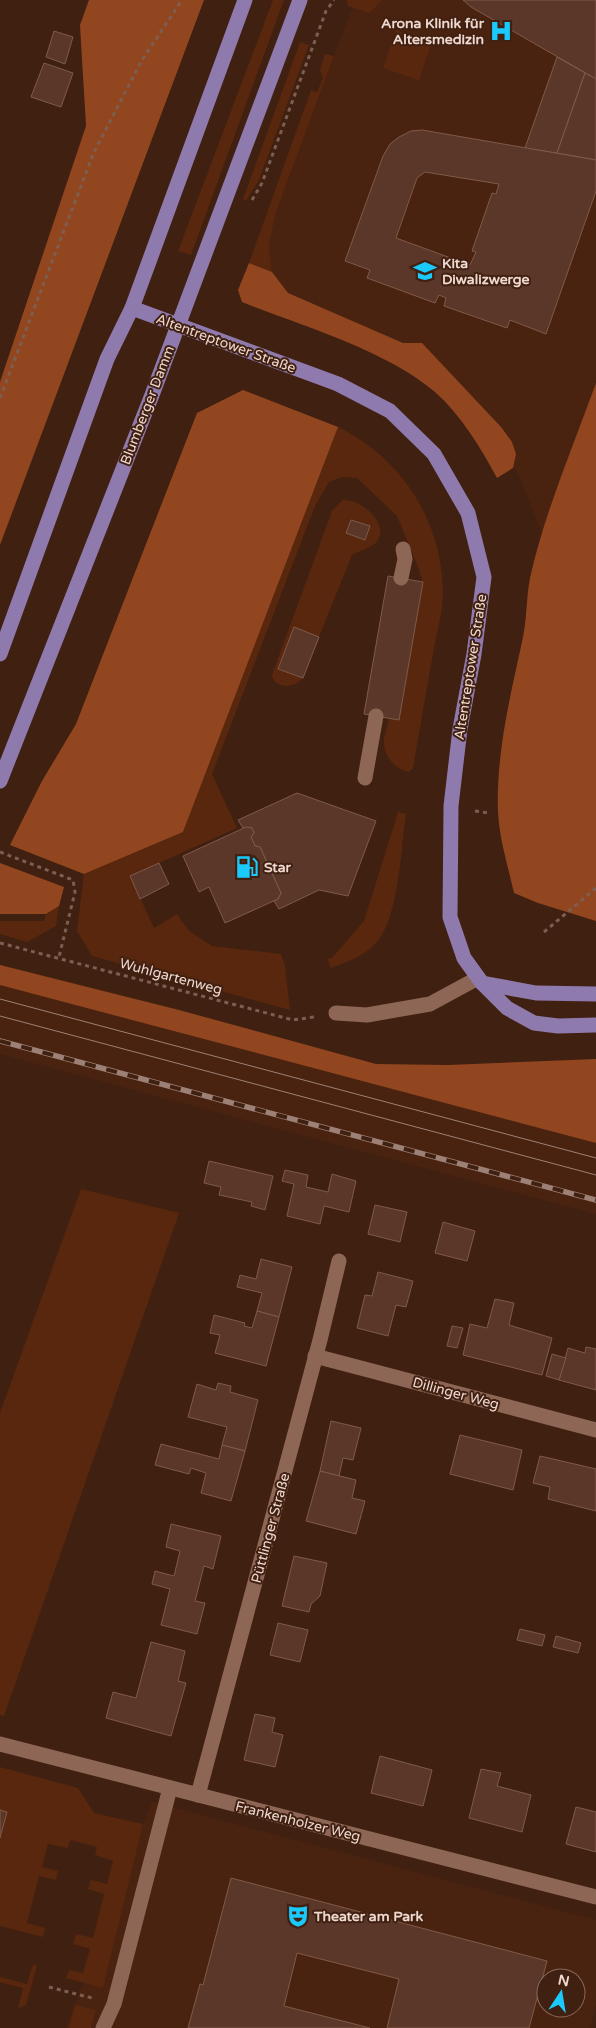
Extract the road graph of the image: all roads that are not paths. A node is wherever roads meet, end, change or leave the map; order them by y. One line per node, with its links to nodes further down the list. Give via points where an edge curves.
1 (245, 0): 3 (main road)
2 (300, 0): 4 (main road, Blumberger Damm)
3 (132, 308): 4 (main road, Altentreptower Straße); 7 (main road, via 108,358)
4 (177, 326): 10 (main road, Blumberger Damm); 11 (main road, Altentreptower Straße, via 338,384 390,411 434,454 468,513 484,577 451,806 450,917 464,958)
5 (404, 549): 6 (street)
6 (401, 578)
7 (0, 654)
8 (376, 716): 9 (street)
9 (365, 778)
10 (0, 781)
11 (480, 981): 12 (main road, via 536,993); 13 (street, via 430,1004 367,1015); 14 (main road, Altentreptower Straße, via 507,1008 534,1023)
12 (596, 994)
13 (336, 1013)
14 (596, 1025)
15 (339, 1260): 16 (street, Püttlinger Straße)
16 (316, 1356): 17 (street, Dillinger Weg); 20 (street, Püttlinger Straße)
17 (596, 1430)
18 (0, 1744): 19 (street, Frankenholzer Weg)
19 (170, 1788): 20 (street, Frankenholzer Weg); 22 (street, via 114,2004)
20 (198, 1795): 21 (street, Frankenholzer Weg)
21 (596, 1897)
22 (103, 2028)

